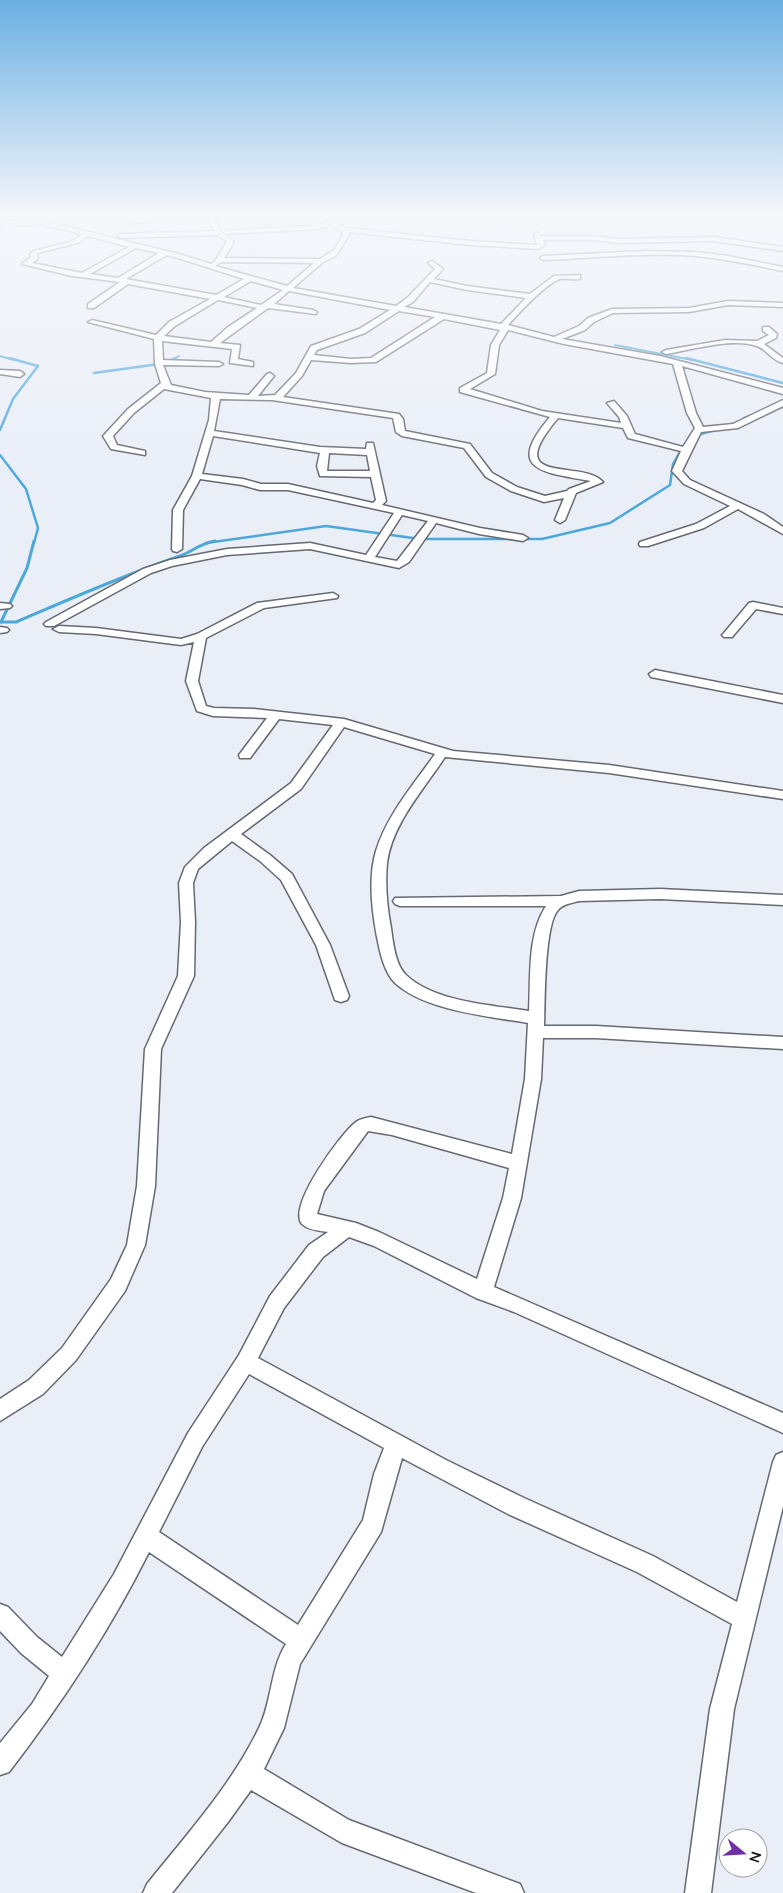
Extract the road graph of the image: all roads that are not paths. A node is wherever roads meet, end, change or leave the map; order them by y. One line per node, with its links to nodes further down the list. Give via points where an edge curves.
1 (96, 302): 9 (street)
2 (209, 302): 17 (street, via 172,324)
3 (242, 302): 10 (street)
4 (269, 302): 10 (street)
5 (364, 302): 11 (street)
6 (406, 302): 11 (street)
7 (528, 302): 15 (street)
8 (783, 305): 18 (street, via 728,304 689,310 612,311 591,320 577,331)
9 (91, 306)
10 (264, 306): 12 (street); 20 (street)
11 (396, 308): 13 (street); 22 (street, via 362,331 314,348)
12 (313, 312)
13 (443, 316): 15 (street); 22 (street, via 372,360)
14 (92, 322): 17 (street)
15 (503, 327): 18 (street); 38 (street, via 495,345 491,374 463,390)
16 (766, 329): 19 (street, via 773,336)
17 (158, 338): 20 (street); 23 (street)
18 (555, 339): 24 (street)
19 (758, 344): 21 (street, via 720,344); 25 (street)
20 (212, 345): 27 (street, via 238,347 233,361)
21 (666, 352)
22 (308, 357): 35 (street, via 289,386)
23 (158, 362): 26 (street); 31 (street)
24 (676, 362): 32 (street); 40 (street)
25 (783, 362)
26 (219, 364)
27 (250, 364)
28 (0, 372): 29 (street)
29 (20, 374)
30 (270, 376): 34 (street)
31 (165, 384): 33 (street, via 172,389); 44 (street, via 131,411 108,436 114,447)
32 (783, 391)
33 (215, 394): 34 (street); 41 (street, via 216,406)
34 (252, 397): 35 (street)
35 (274, 398): 47 (street, via 396,416 401,432 405,434 467,446 489,474 514,489 544,499)
36 (611, 403): 39 (street, via 622,416)
37 (783, 403): 40 (street, via 735,426)
38 (556, 415): 39 (street); 47 (street, via 541,431 534,443 532,456 536,464 545,468 597,480 574,489)
39 (625, 426): 43 (street, via 634,438)
40 (700, 429): 43 (street)
41 (209, 434): 42 (street); 46 (street)
42 (325, 450): 45 (street, via 371,448); 45 (street, via 323,474)
43 (686, 450): 48 (street, via 678,466 679,476)
44 (142, 453)
45 (376, 474): 49 (street, via 381,501)
46 (197, 476): 49 (street, via 259,487 288,487); 56 (street, via 179,506)
47 (570, 494): 52 (street)
48 (738, 505): 53 (street); 55 (street, via 708,522)
49 (376, 506): 50 (street)
50 (400, 511): 51 (street); 57 (street)
51 (434, 519): 54 (street); 57 (street, via 401,564)
52 (560, 520)
53 (783, 531)
54 (523, 538)
55 (644, 544)
56 (177, 549)
57 (369, 558): 61 (street, via 306,546 227,552 170,563 147,571 54,627 172,642)
58 (333, 596): 61 (street, via 261,605)
59 (783, 611): 60 (street, via 753,605)
60 (728, 635)
61 (200, 636): 64 (street, via 192,681 201,708 213,712)
62 (655, 674): 63 (street)
63 (783, 699)
64 (276, 715): 65 (street); 67 (street)
65 (341, 723): 66 (street); 69 (street, via 296,786)
66 (442, 754): 68 (street, via 609,769); 74 (street, via 396,824 380,860 383,928 388,955 399,976 415,988)
67 (245, 755)
68 (783, 795)
69 (231, 834): 73 (street, via 288,878 323,945); 80 (street, via 195,864 186,883 186,976 152,1049 146,1186 136,1245 118,1286 69,1354 36,1387)
70 (783, 900): 72 (street, via 660,894 579,896)
71 (400, 901): 72 (street)
72 (561, 901): 74 (street, via 548,914 541,938)
73 (341, 996)
74 (536, 1025): 75 (street, via 596,1032); 76 (street, via 533,1079)
75 (783, 1043)
76 (519, 1163): 77 (street, via 392,1128 366,1125 349,1142 316,1188 308,1214 312,1221); 78 (street, via 512,1198)
77 (347, 1229): 78 (street, via 384,1242); 79 (street, via 316,1251 301,1269 278,1302)
78 (483, 1292): 81 (street)
79 (246, 1362): 82 (street); 84 (street, via 195,1440)
80 (0, 1411)
81 (783, 1423)
82 (396, 1445): 86 (street, via 516,1506 645,1564); 87 (street, via 372,1524)
83 (783, 1462): 86 (street)
84 (145, 1536): 87 (street); 88 (street, via 102,1618)
85 (0, 1616): 88 (street)
86 (743, 1618): 93 (street, via 722,1709)
87 (302, 1641): 90 (street, via 290,1659 272,1728)
88 (64, 1673): 89 (street, via 40,1712)
89 (0, 1763)
90 (248, 1774): 91 (street); 92 (street, via 342,1830)
91 (156, 1893)
92 (511, 1893)
93 (698, 1893)

